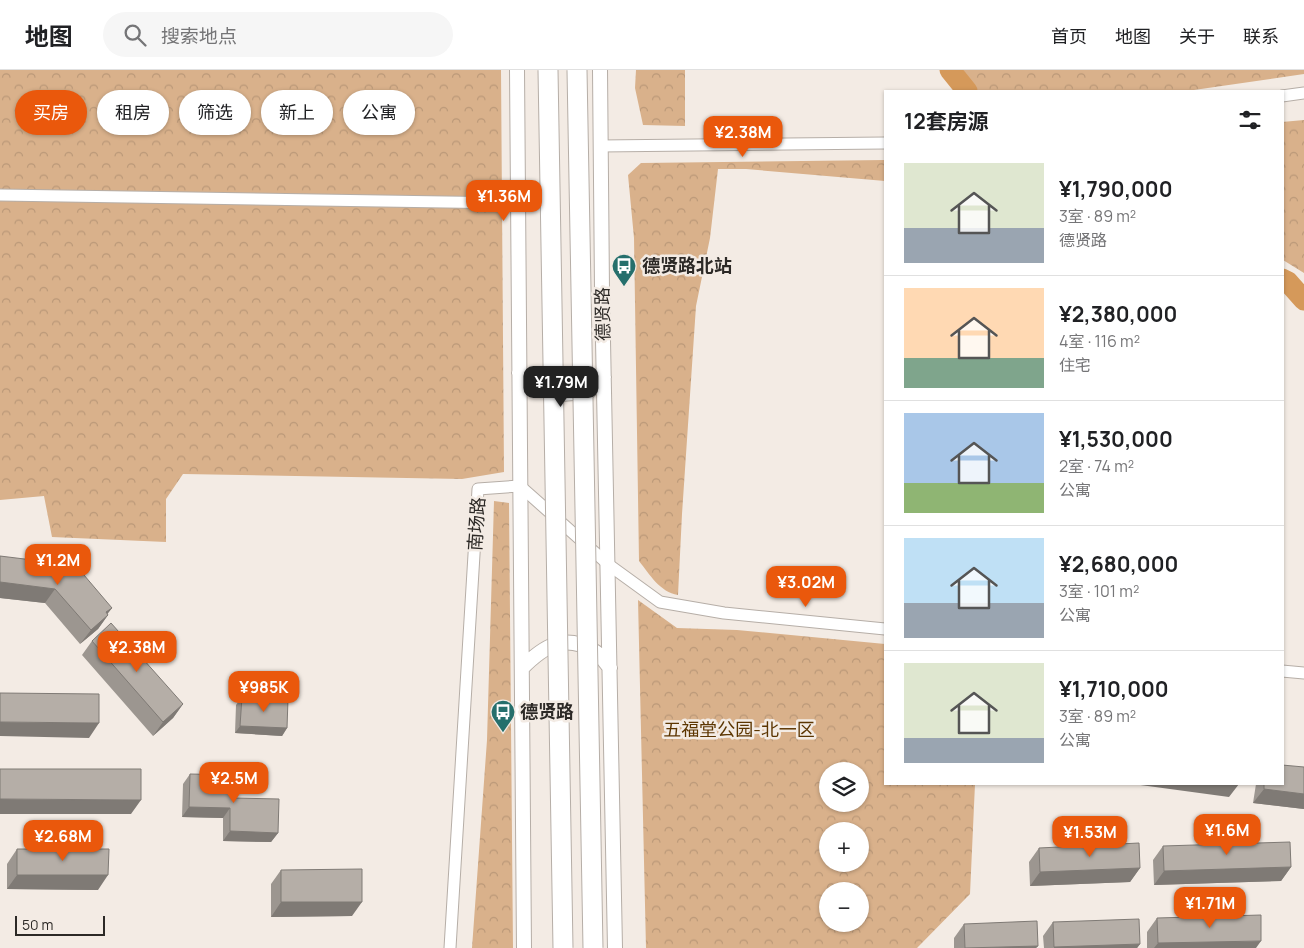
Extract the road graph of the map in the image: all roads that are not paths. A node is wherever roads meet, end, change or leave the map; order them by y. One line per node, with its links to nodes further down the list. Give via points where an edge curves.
1 (517, 70): 10 (street)
2 (548, 70): 22 (highway, bridge)
3 (577, 70): 23 (highway, 德贤路, bridge)
4 (600, 70): 8 (street, 德贤路)
5 (1304, 93): 6 (street)
6 (1284, 96)
7 (884, 143): 8 (street)
8 (600, 146): 12 (street, 德贤路)
9 (0, 195): 10 (street)
10 (518, 203): 11 (street)
11 (519, 373): 12 (street, via 535,388 560,394 588,392); 13 (street)
12 (604, 377): 14 (street, 德贤路)
13 (520, 486): 14 (street); 16 (street); 20 (street, 南场路, via 478,489)
14 (609, 565): 15 (street, via 660,602 724,613); 17 (street, 德贤路)
15 (884, 629)
16 (522, 668): 17 (street, via 537,652 553,644 576,643 595,651); 21 (street)
17 (610, 668): 24 (street, 德贤路)
18 (1284, 671): 19 (street)
19 (1304, 673)
20 (450, 948)
21 (524, 948)
22 (563, 948)
23 (593, 948)
24 (615, 948)

